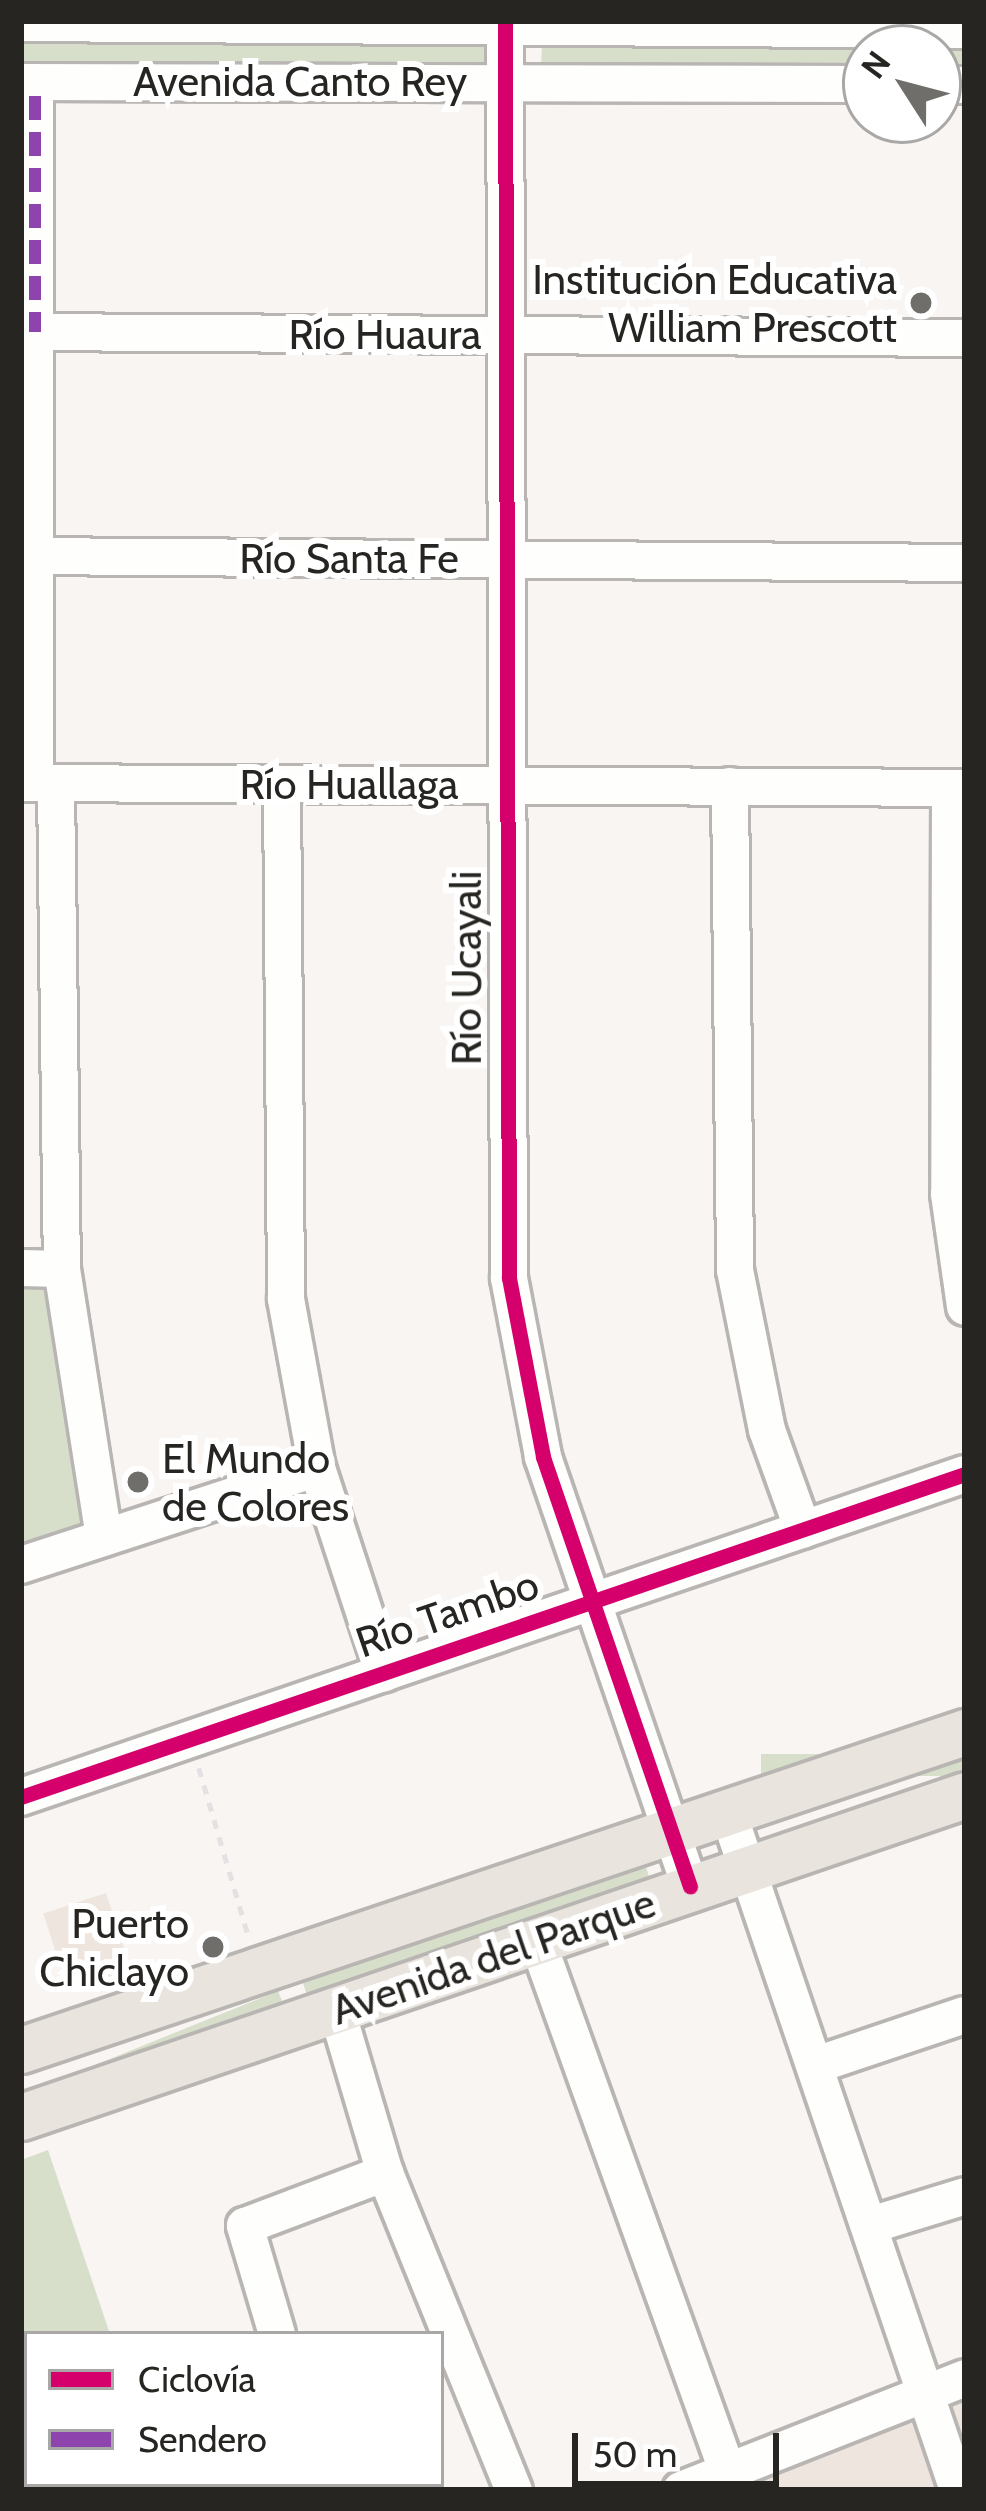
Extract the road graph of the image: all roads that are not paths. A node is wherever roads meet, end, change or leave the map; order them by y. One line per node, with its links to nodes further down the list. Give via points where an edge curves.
1 (21, 23): 2 (street, Avenida Canto Rey)
2 (505, 24): 3 (street, Avenida Canto Rey); 4 (street, Río Ucayali)
3 (842, 26)
4 (504, 80): 5 (street, Avenida Canto Rey); 6 (street, Avenida Canto Rey); 8 (street, Río Ucayali)
5 (842, 84)
6 (28, 89): 7 (street)
7 (28, 332): 8 (street, Río Huaura); 10 (street)
8 (503, 335): 9 (street, Río Huaura); 11 (street, Río Ucayali)
9 (965, 338)
10 (30, 556): 11 (street, Río Santa Fe); 13 (street)
11 (502, 559): 12 (street, Río Santa Fe); 15 (street, Río Ucayali)
12 (965, 563)
13 (37, 783): 14 (street, Río Huallaga); 19 (street)
14 (282, 784): 15 (street, Río Huallaga); 21 (street, via 286,1299)
15 (502, 784): 16 (street, Río Huallaga); 26 (street, Río Ucayali, via 509,1278)
16 (730, 786): 17 (street, Río Huallaga); 23 (street, via 735,1270 767,1430)
17 (958, 789): 20 (street, via 949,1194)
18 (21, 1268): 19 (street)
19 (62, 1269): 24 (street)
20 (965, 1307)
21 (316, 1468): 24 (street); 27 (street)
22 (965, 1474): 23 (street, Río Tambo)
23 (803, 1530): 26 (street, Río Tambo)
24 (104, 1538): 25 (street)
25 (21, 1565)
26 (587, 1604): 27 (street, Río Tambo); 32 (street, Río Ucayali)
27 (384, 1673): 30 (street, Río Tambo)
28 (965, 1732): 31 (main road, Avenida del Parque)
29 (965, 1795): 33 (main road, Avenida del Parque)
30 (21, 1797)
31 (728, 1812): 32 (main road, Avenida del Parque); 33 (street)
32 (669, 1832): 34 (street, Río Ucayali); 38 (main road, Avenida del Parque)
33 (747, 1867): 34 (main road, Avenida del Parque); 39 (street)
34 (690, 1887): 35 (main road, Avenida del Parque)
35 (537, 1940): 36 (main road, Avenida del Parque); 50 (street)
36 (337, 2011): 40 (main road, Avenida del Parque); 41 (street)
37 (965, 2014): 39 (street)
38 (21, 2050)
39 (816, 2065): 43 (street)
40 (21, 2117)
41 (385, 2173): 44 (street, via 245,2226); 45 (street)
42 (965, 2196): 43 (street)
43 (871, 2225): 48 (street)
44 (276, 2331)
45 (434, 2331)
46 (444, 2365): 49 (street)
47 (965, 2378): 48 (street)
48 (928, 2389): 50 (street); 53 (street)
49 (458, 2410): 51 (street)
50 (727, 2470): 52 (street)
51 (514, 2490)
52 (681, 2490)
53 (958, 2490)

